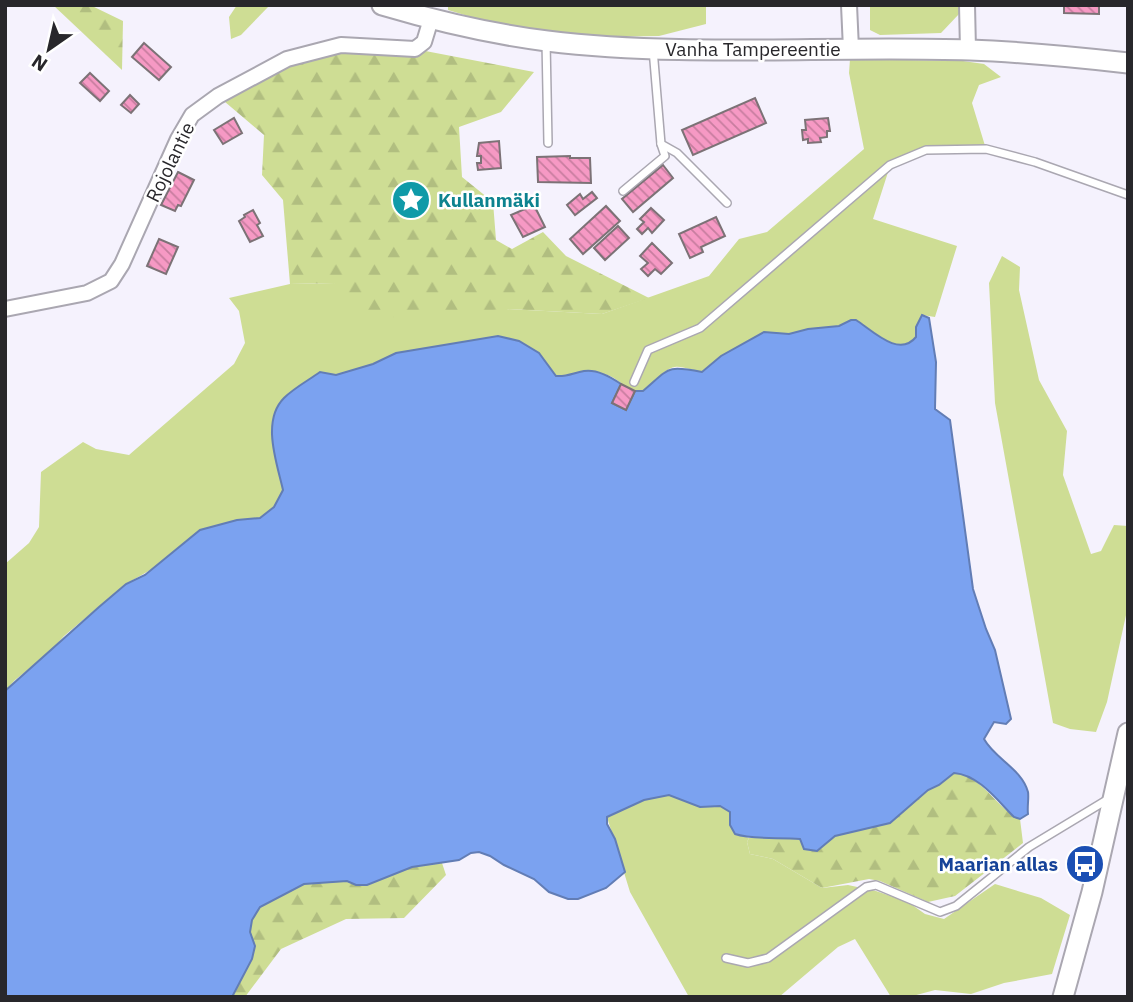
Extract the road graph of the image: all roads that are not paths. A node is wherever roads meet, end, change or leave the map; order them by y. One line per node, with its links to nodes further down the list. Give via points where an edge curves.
1 (382, 5): 4 (main road, Vanha Tampereentie)
2 (849, 5): 7 (street)
3 (967, 5): 8 (street)
4 (430, 19): 5 (main road, Vanha Tampereentie); 15 (street, Rojolantie, via 424,42 415,50 341,46 286,59 218,96 192,115 178,139 111,281 87,293)
5 (546, 41): 6 (main road, Vanha Tampereentie); 10 (lane)
6 (653, 48): 7 (main road, Vanha Tampereentie); 11 (lane)
7 (850, 49): 8 (main road, Vanha Tampereentie)
8 (968, 50): 9 (main road, Vanha Tampereentie)
9 (1128, 64)
10 (548, 143)
11 (660, 144): 12 (lane, via 664,156); 14 (lane, via 677,153)
12 (623, 191)
13 (1128, 195): 16 (lane, via 986,149 926,150 890,165 699,328 648,350)
14 (727, 203)
15 (5, 309)
16 (634, 382)
17 (1128, 733): 18 (main road)
18 (1114, 796): 19 (lane, via 1029,847 956,906 940,912 876,885 866,887 768,958 748,963); 20 (main road)
19 (726, 958)
20 (1063, 997)

